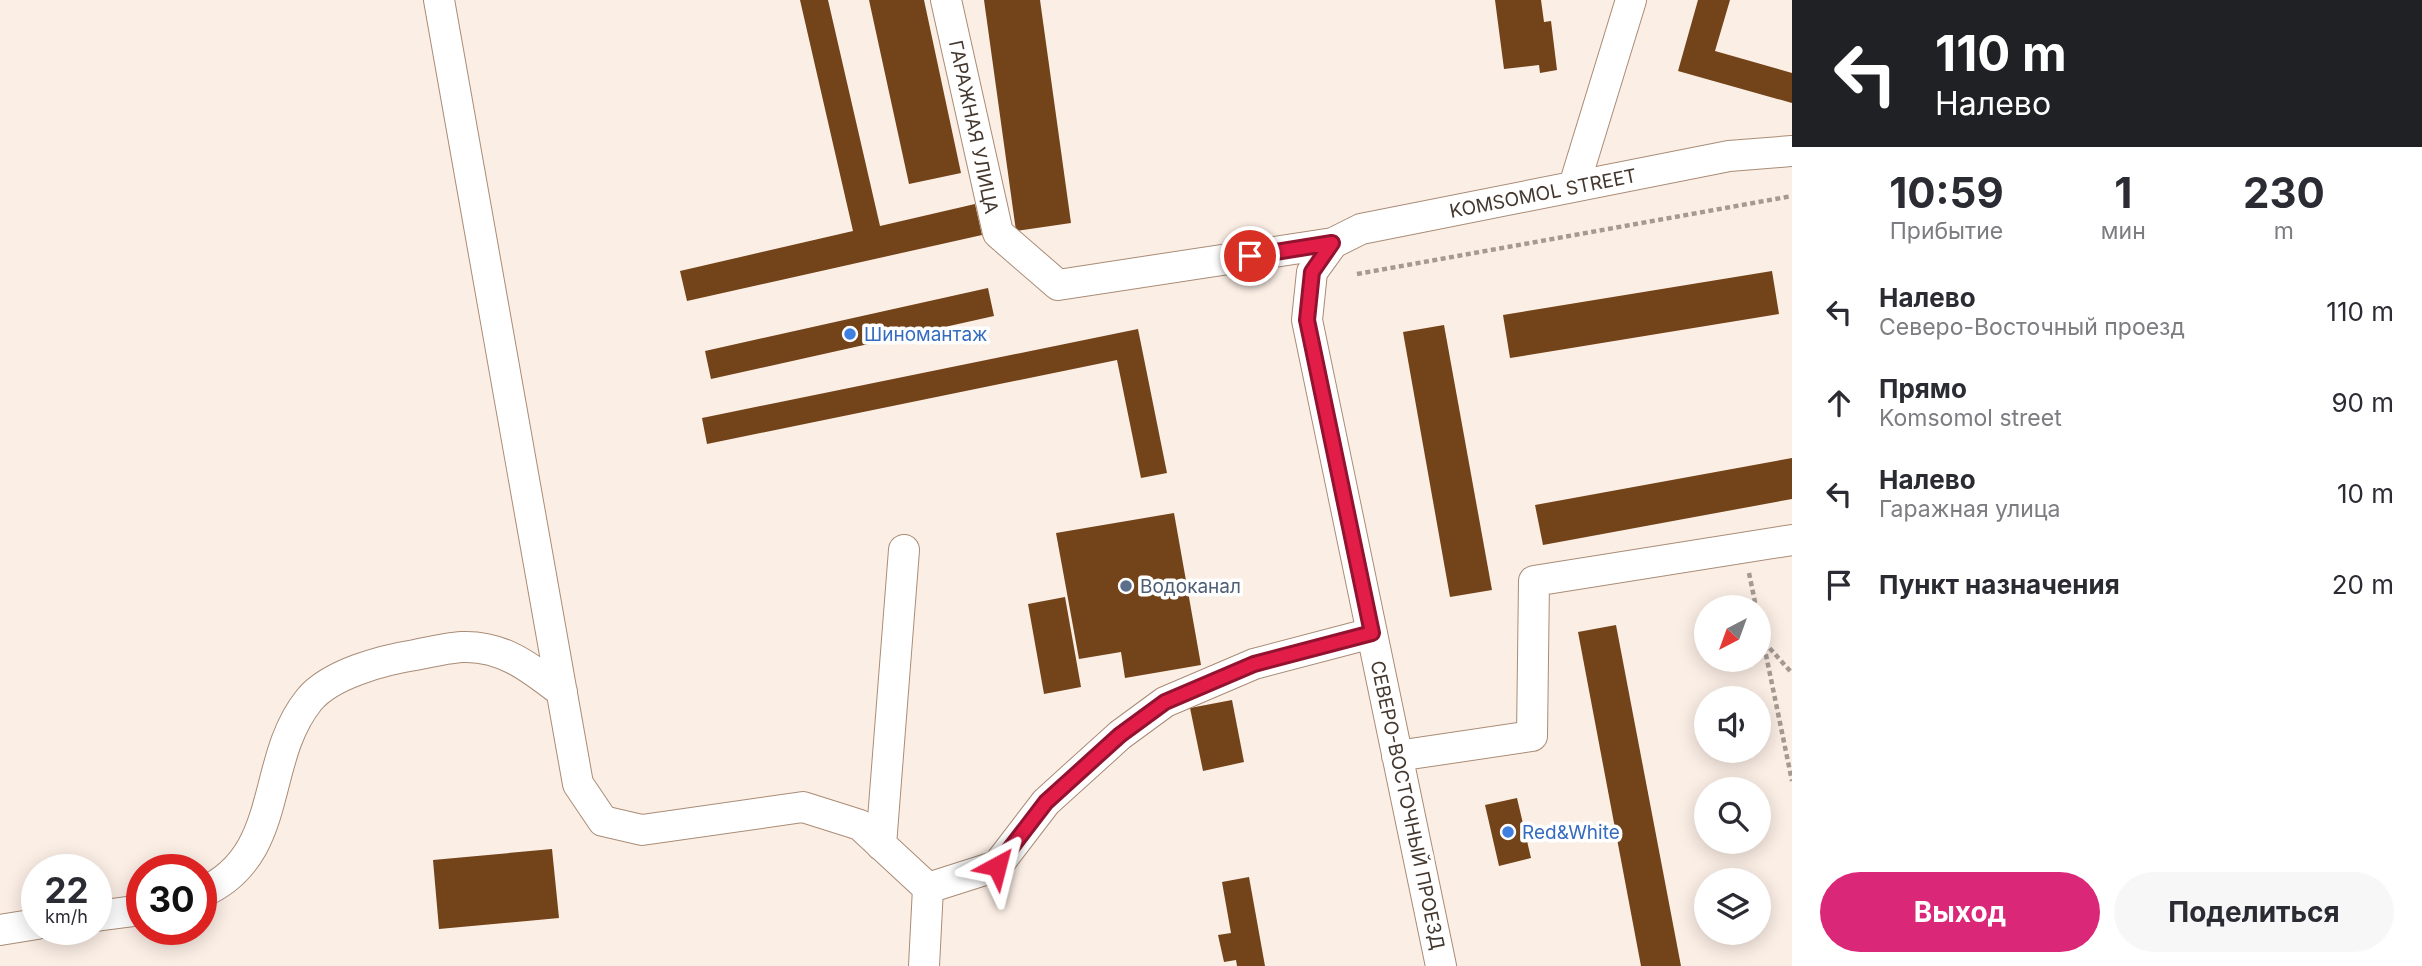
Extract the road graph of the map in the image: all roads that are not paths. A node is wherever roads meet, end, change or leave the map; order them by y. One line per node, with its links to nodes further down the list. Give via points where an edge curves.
1 (439, 0): 10 (street)
2 (946, 0): 6 (street, ГАРАЖНАЯ УЛИЦА, via 998,233 1058,285)
3 (1631, 0): 5 (street)
4 (1792, 151): 5 (street, KOMSOMOL STREET, via 1729,156)
5 (1574, 186): 6 (street, KOMSOMOL STREET, via 1361,229)
6 (1332, 243): 9 (street, СЕВЕРО-ВОСТОЧНЫЙ ПРОЕЗД, via 1312,272 1307,320)
7 (1792, 540): 11 (street, via 1535,581 1532,736)
8 (904, 550): 12 (street)
9 (1372, 633): 11 (street, СЕВЕРО-ВОСТОЧНЫЙ ПРОЕЗД); 14 (street, via 1254,664 1165,702 1120,735 1046,802 997,866)
10 (562, 692): 12 (street, via 579,784 603,821 642,830 803,807 860,825); 13 (street, via 502,651 463,647 398,657 344,674 310,698 289,730 265,821 251,852 233,874)
11 (1397, 757): 18 (street, СЕВЕРО-ВОСТОЧНЫЙ ПРОЕЗД)
12 (881, 845): 14 (street)
13 (217, 884)
14 (928, 888): 17 (street)
15 (21, 927): 16 (street)
16 (0, 930)
17 (924, 966)
18 (1441, 966)

